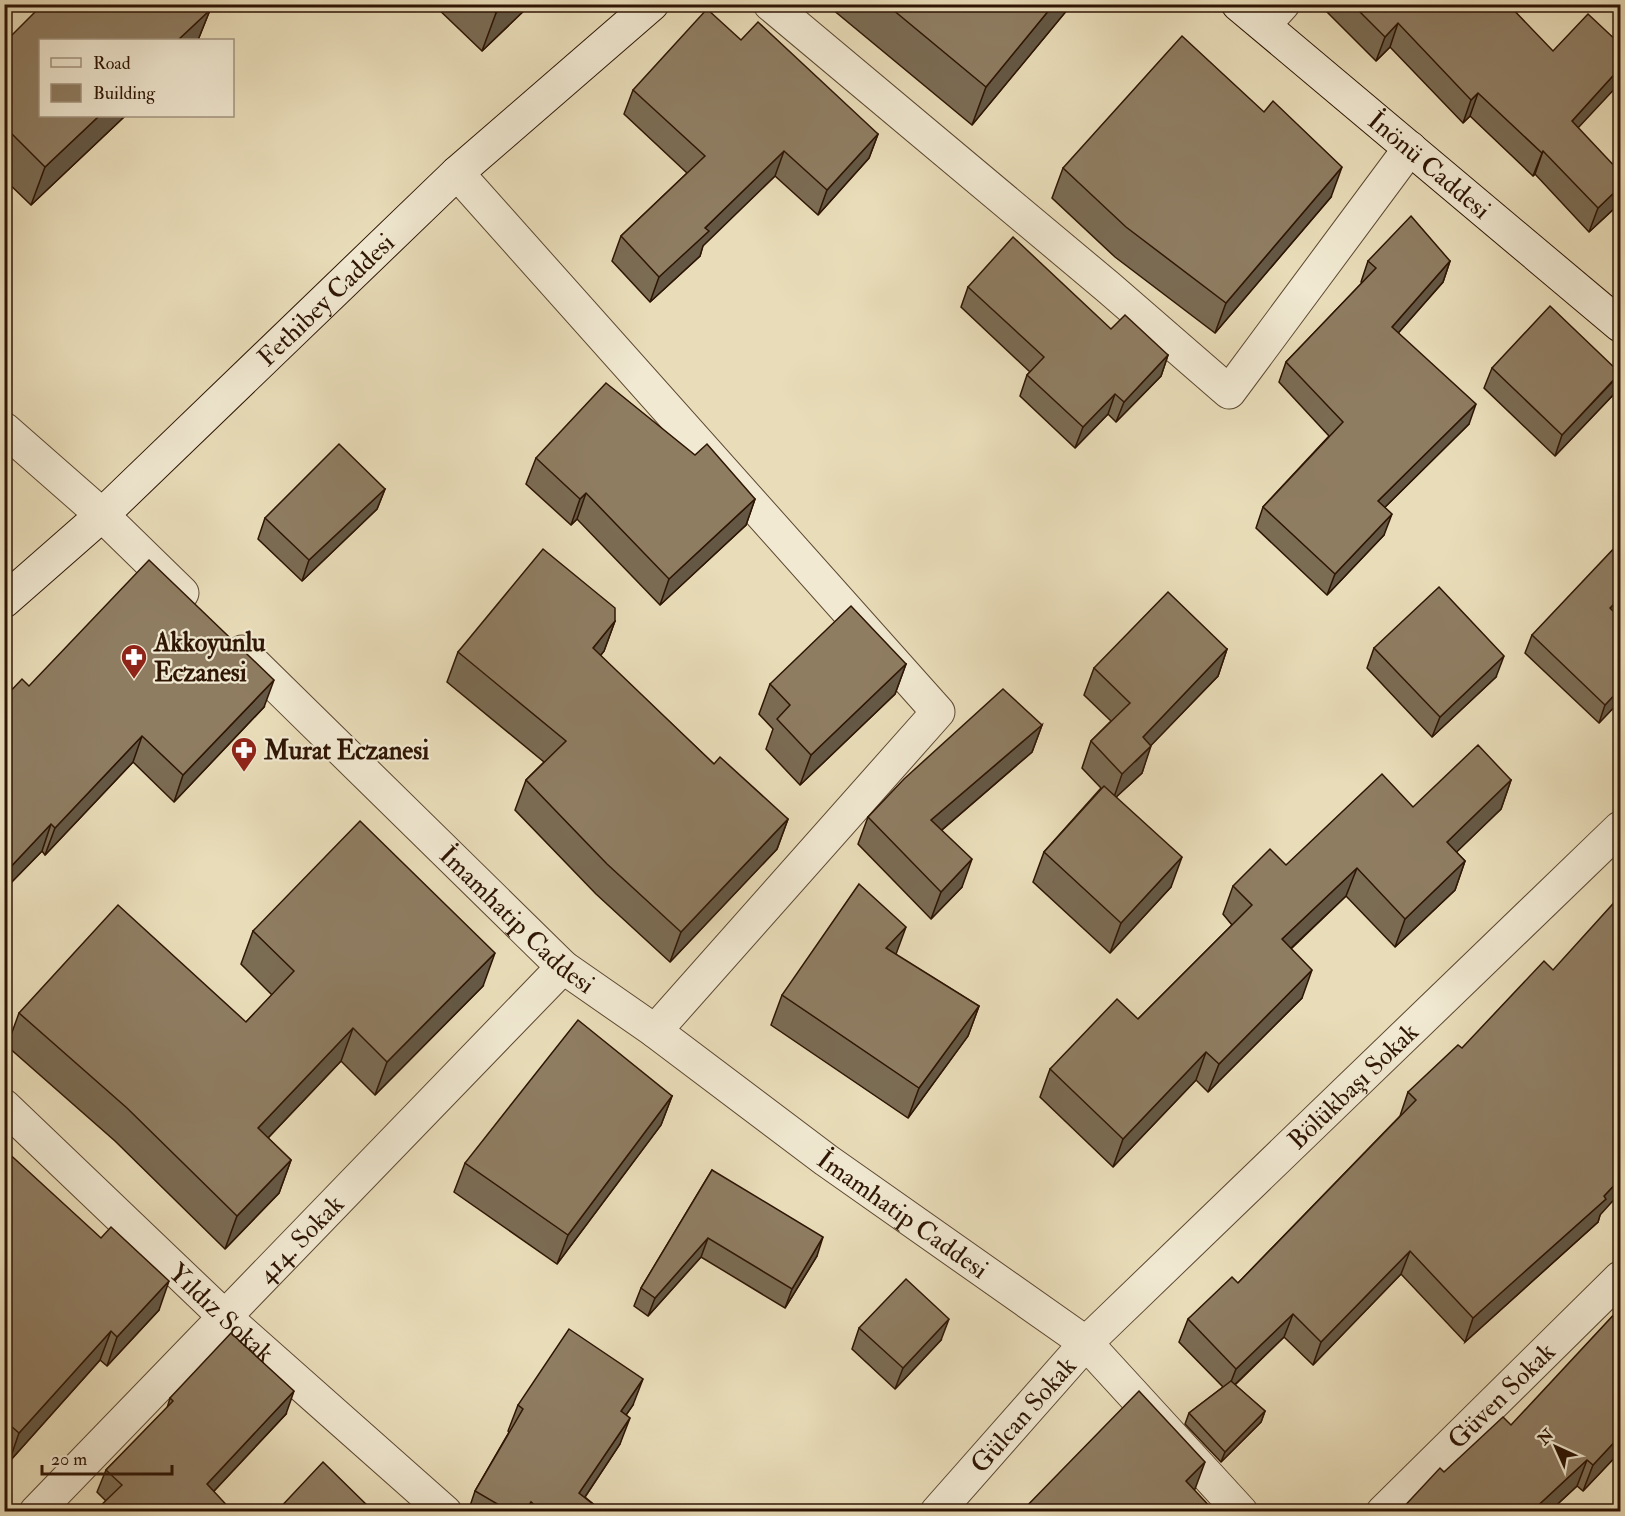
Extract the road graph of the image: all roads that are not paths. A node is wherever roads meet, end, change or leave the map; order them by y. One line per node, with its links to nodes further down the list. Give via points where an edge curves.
1 (652, 4): 6 (street, Fethibey Caddesi)
2 (770, 4): 5 (street, via 1229,392)
3 (1238, 4): 4 (street, İnönü Caddesi)
4 (1274, 15): 5 (street, İnönü Caddesi)
5 (1410, 148): 7 (street, İnönü Caddesi)
6 (458, 173): 9 (street, Fethibey Caddesi); 13 (street, via 938,712)
7 (1620, 325)
8 (4, 429): 9 (street, İmamhatip Caddesi)
9 (102, 515): 10 (street, Fethibey Caddesi); 12 (street, İmamhatip Caddesi)
10 (4, 601)
11 (1620, 828): 17 (street, Bölükbaşı Sokak)
12 (562, 967): 13 (street, İmamhatip Caddesi); 16 (street, 414. Sokak)
13 (655, 1031): 17 (street, İmamhatip Caddesi, via 826,1160)
14 (4, 1106): 16 (street, Yıldız Sokak)
15 (1620, 1278): 22 (street, Güven Sokak)
16 (226, 1318): 18 (street, 414. Sokak); 19 (street, Yıldız Sokak)
17 (1086, 1343): 20 (street, Gülcan Sokak); 21 (street, İmamhatip Caddesi)
18 (36, 1512)
19 (445, 1512)
20 (937, 1512)
21 (1242, 1512)
22 (1383, 1512)

